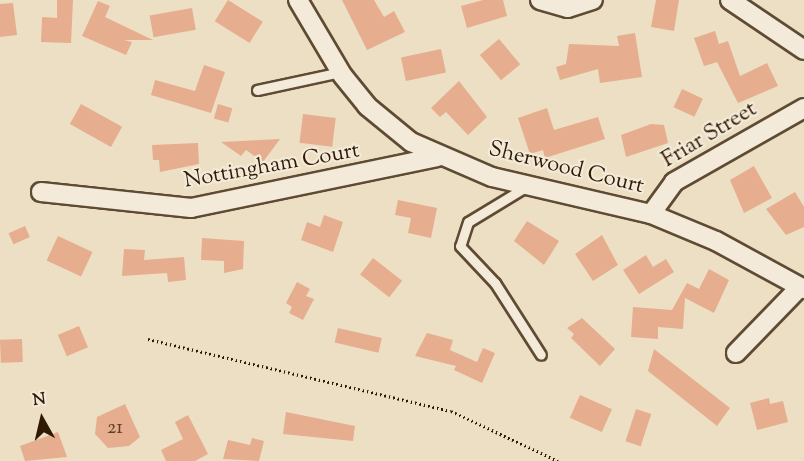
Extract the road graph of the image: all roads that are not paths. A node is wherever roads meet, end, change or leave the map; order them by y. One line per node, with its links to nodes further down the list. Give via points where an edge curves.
1 (298, 0): 6 (street, Sherwood Court)
2 (540, 0): 3 (street, via 568,8)
3 (593, 0)
4 (730, 0): 5 (street)
5 (804, 50)
6 (340, 72): 7 (lane); 9 (street, Sherwood Court, via 381,119)
7 (257, 90)
8 (804, 108): 12 (street, Friar Street, via 674,182)
9 (437, 157): 10 (street, Sherwood Court); 11 (street, Nottingham Court, via 191,208)
10 (529, 185): 12 (street, Sherwood Court); 15 (lane, via 468,222 460,246 495,283)
11 (41, 192)
12 (651, 214): 13 (street, Sherwood Court)
13 (802, 288): 14 (street, Sherwood Court)
14 (736, 353)
15 (541, 355)

